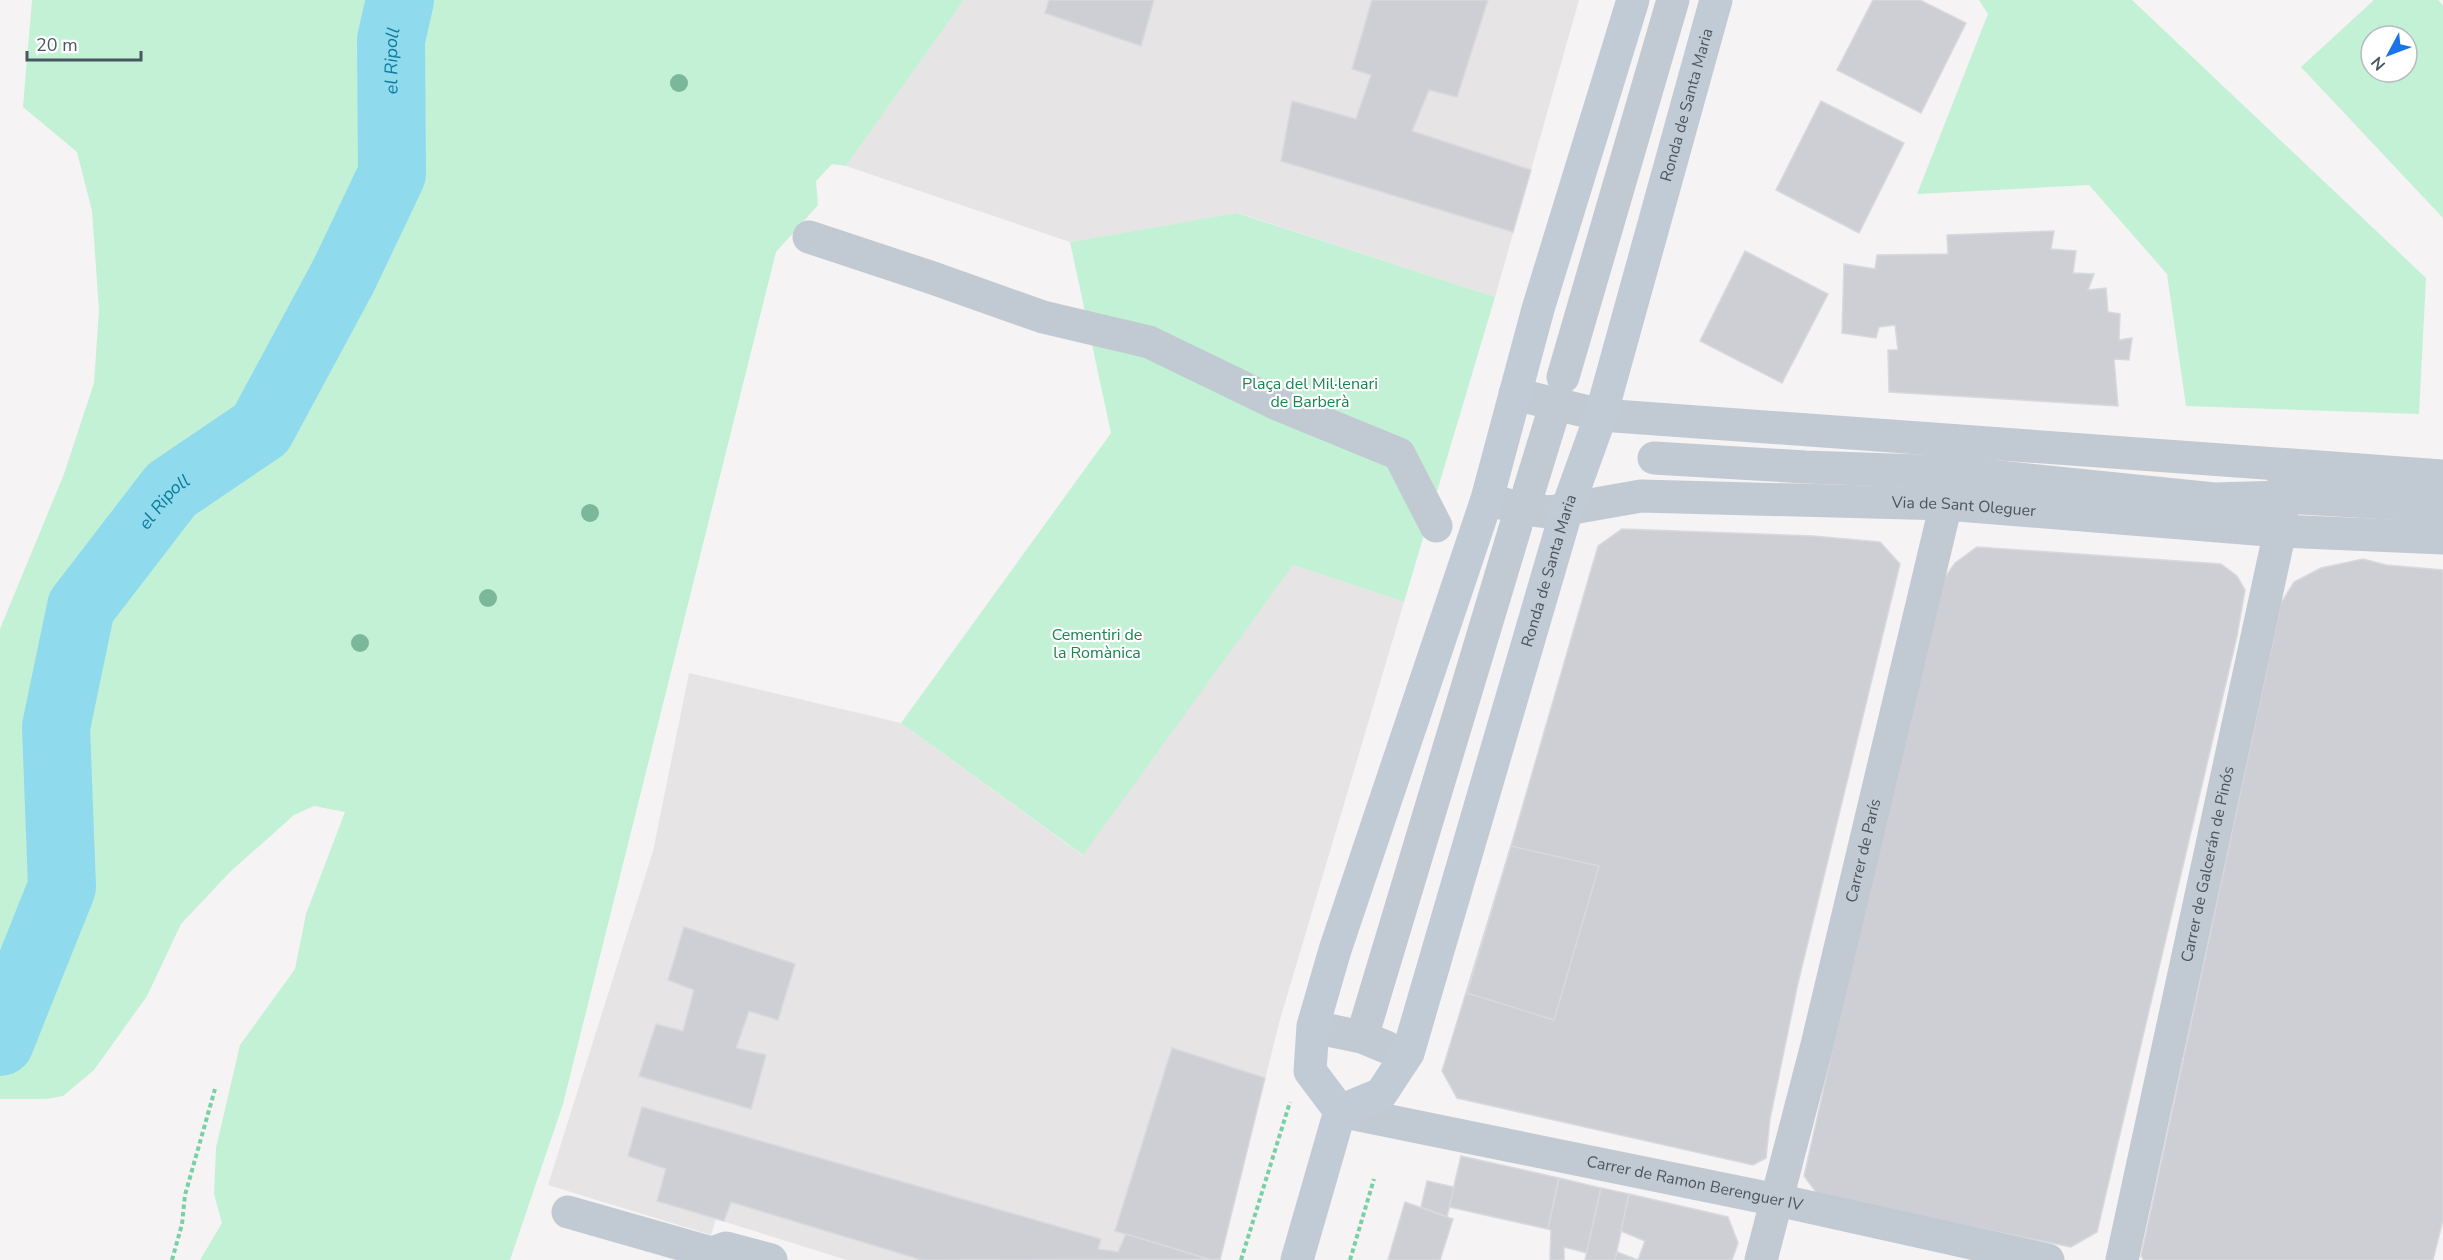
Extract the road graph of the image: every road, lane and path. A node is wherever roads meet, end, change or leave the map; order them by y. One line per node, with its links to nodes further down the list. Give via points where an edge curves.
1 (1633, 0): 6 (street)
2 (1673, 0): 5 (street)
3 (1716, 0): 8 (street, Ronda de Santa Maria)
4 (809, 237): 19 (street, via 1043,317 1149,342 1277,404 1399,454)
5 (1563, 377)
6 (1515, 394): 8 (street, Via de Sant Oleguer); 14 (street)
7 (1553, 413): 13 (street)
8 (1601, 415): 9 (street, Via de Sant Oleguer); 17 (street, Ronda de Santa Maria)
9 (1953, 457): 10 (street, Via de Sant Oleguer, via 1805,467); 12 (street, Via de Sant Oleguer); 15 (street, Carrer de París)
10 (1654, 458)
11 (2443, 476): 12 (street, Via de Sant Oleguer)
12 (2284, 482): 16 (street, Via de Sant Oleguer); 20 (street, Carrer de Galcerán de Pinós)
13 (1528, 491)
14 (1487, 499): 17 (street, Via de Sant Oleguer, via 1522,509 1550,512); 23 (street, via 1335,950 1313,1026)
15 (1946, 504): 17 (street, Via de Sant Oleguer, via 1647,496); 20 (street, Via de Sant Oleguer); 27 (street, Carrer de París)
16 (2443, 506)
17 (1567, 508): 25 (street, Ronda de Santa Maria, via 1408,1053 1381,1094)
18 (1516, 525): 22 (street, via 1374,1042)
19 (1436, 526)
20 (2280, 531): 21 (street, Via de Sant Oleguer); 36 (street, Carrer de Galcerán de Pinós)
21 (2443, 538)
22 (1329, 1030)
23 (1310, 1071): 25 (street); 31 (path, via 1288,1105)
24 (215, 1089): 29 (path)
25 (1340, 1111): 27 (street, Carrer de Ramon Berenguer IV); 32 (street)
26 (1374, 1179): 33 (path)
27 (1777, 1200): 34 (street, Carrer de París); 35 (street, Carrer de Ramon Berenguer IV)
28 (568, 1212): 30 (street, via 712,1253 726,1248)
29 (172, 1260)
30 (771, 1260)
31 (1241, 1260)
32 (1297, 1260)
33 (1350, 1260)
34 (1761, 1260)
35 (2048, 1260)
36 (2122, 1260)

